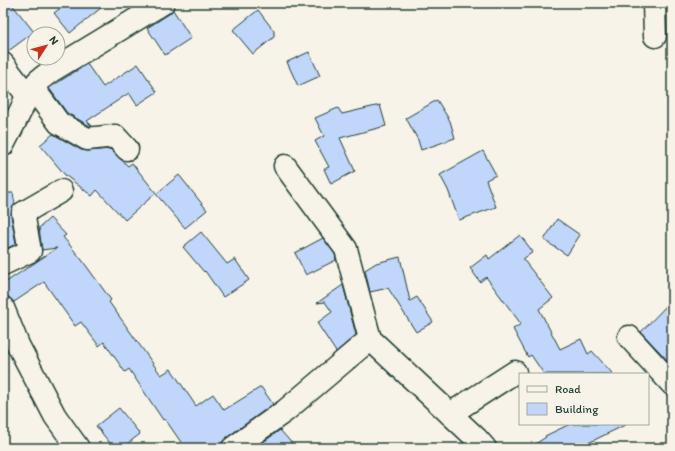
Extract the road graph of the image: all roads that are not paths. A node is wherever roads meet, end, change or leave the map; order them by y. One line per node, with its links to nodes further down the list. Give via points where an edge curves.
1 (164, 3): 5 (street, via 50,71)
2 (654, 3): 3 (street)
3 (655, 36)
4 (3, 64): 5 (street)
5 (21, 99): 6 (street); 7 (street, via 87,139 115,136)
6 (3, 145)
7 (127, 149)
8 (285, 166): 13 (street, via 346,249)
9 (61, 191): 10 (street, via 23,213 30,251)
10 (3, 264)
11 (3, 308): 17 (street, via 18,345 55,416)
12 (629, 337): 15 (street)
13 (370, 339): 16 (street); 18 (street, via 284,411)
14 (515, 372): 16 (street)
15 (672, 384)
16 (450, 414): 19 (street)
17 (78, 448)
18 (233, 448)
19 (485, 448)

